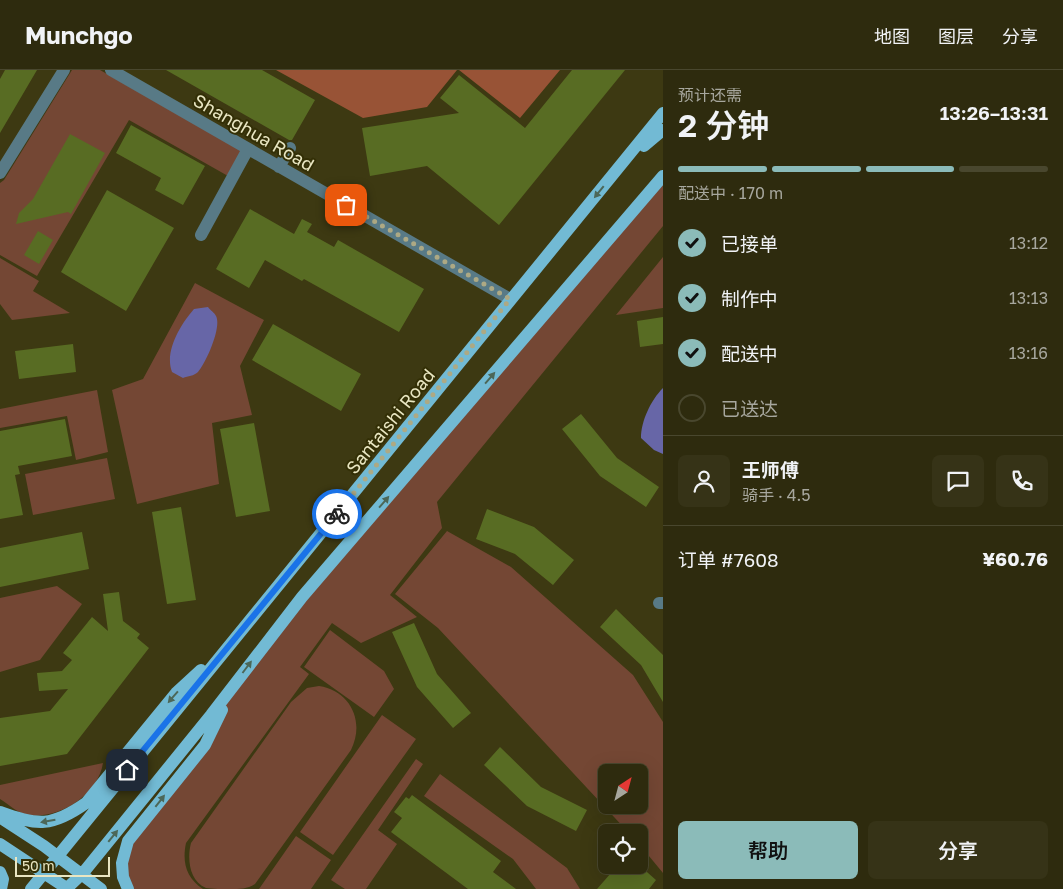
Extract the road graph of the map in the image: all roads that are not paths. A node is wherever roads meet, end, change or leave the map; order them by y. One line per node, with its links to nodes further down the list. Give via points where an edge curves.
1 (64, 70): 10 (street)
2 (111, 70): 6 (street, Shanghua Road)
3 (663, 114): 9 (main road, Santaishi Road)
4 (663, 130): 9 (main road)
5 (290, 148): 8 (street)
6 (248, 149): 8 (street, Shanghua Road); 13 (street)
7 (663, 166): 12 (main road)
8 (279, 167): 14 (street, Shanghua Road)
9 (619, 167): 14 (main road, Santaishi Road, one-way to 14)
10 (0, 173)
11 (663, 176): 12 (main road)
12 (650, 192): 16 (main road, one-way to 12, via 302,597)
13 (201, 234)
14 (510, 299): 15 (main road, Santaishi Road)
15 (234, 640): 17 (main road, one-way to 17, via 176,693 86,803 50,822 29,823); 20 (main road, Santaishi Road)
16 (235, 684): 23 (main road, one-way to 16); 28 (main road, one-way to 16, via 122,864 128,841 205,745)
17 (0, 812)
18 (0, 817): 20 (main road)
19 (0, 844): 22 (main road)
20 (57, 856): 22 (main road, Santaishi Road); 23 (main road)
21 (0, 872): 24 (main road, via 3,880)
22 (44, 873): 25 (main road, Santaishi Road); 26 (main road)
23 (82, 874): 26 (main road); 27 (main road)
24 (1, 889)
25 (31, 889)
26 (67, 889)
27 (101, 889)
28 (128, 889)

